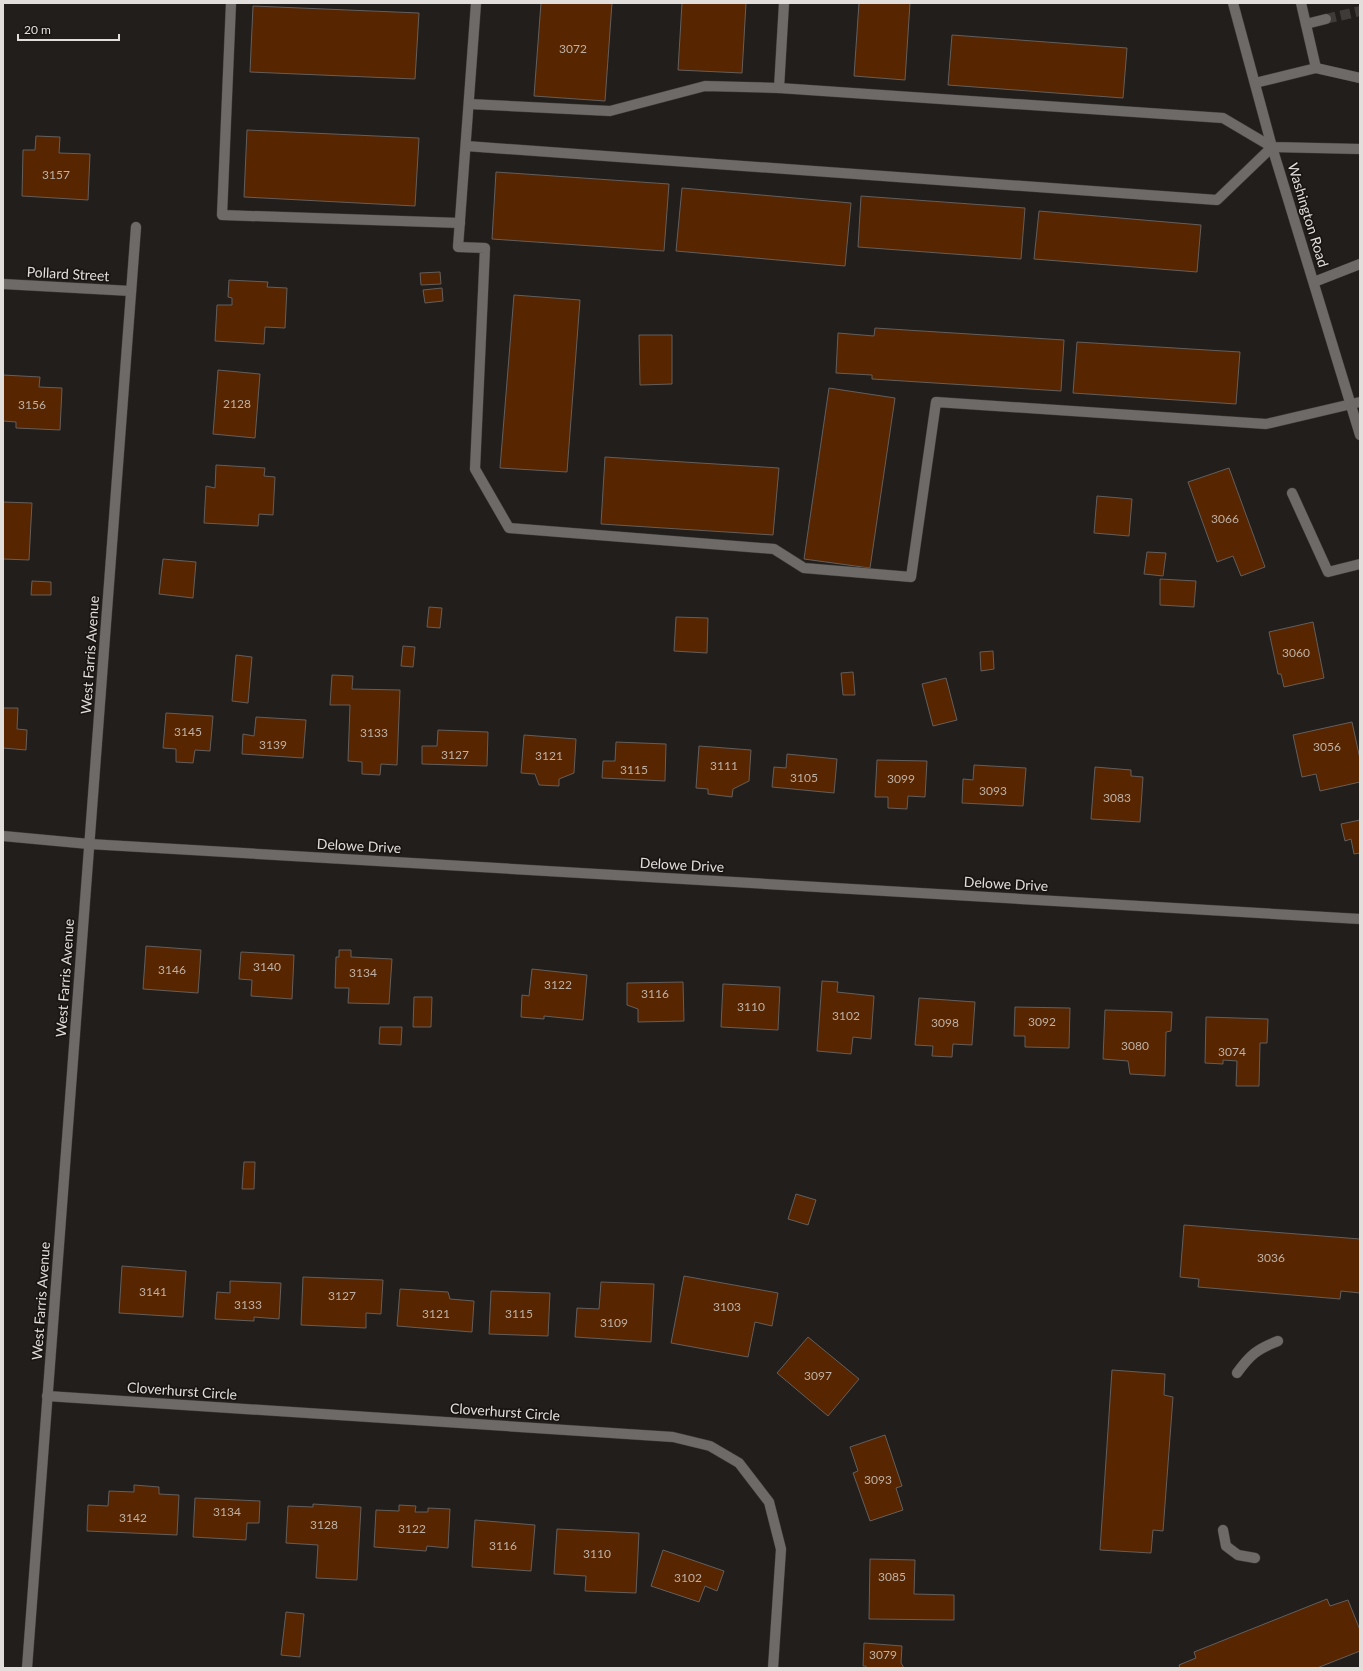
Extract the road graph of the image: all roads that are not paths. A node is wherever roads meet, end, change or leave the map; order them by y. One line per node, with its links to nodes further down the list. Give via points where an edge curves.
1 (231, 3): 16 (street, via 222,215)
2 (476, 3): 12 (street)
3 (784, 3): 11 (street)
4 (1233, 3): 10 (street, Washington Road)
5 (1300, 3): 7 (street)
6 (1326, 19): 7 (street)
7 (1306, 24): 8 (street)
8 (1316, 68): 9 (street); 10 (street)
9 (1360, 78)
10 (1255, 83): 14 (street, Washington Road)
11 (779, 88): 12 (street, via 705,86 610,111); 14 (street, via 1223,118)
12 (469, 104): 13 (street)
13 (466, 146): 14 (street, via 1217,200); 16 (street)
14 (1272, 147): 15 (street); 19 (street, Washington Road)
15 (1360, 149)
16 (460, 224): 22 (street, via 458,247 485,248 475,469 509,528 774,549 804,568 911,577 936,402 1266,424)
17 (136, 227): 21 (street, West Farris Avenue)
18 (1360, 264): 19 (street)
19 (1314, 282): 22 (street, Washington Road)
20 (3, 284): 21 (street, Pollard Street)
21 (131, 291): 27 (street, West Farris Avenue)
22 (1355, 403): 23 (street, Washington Road)
23 (1360, 435)
24 (1292, 494): 25 (street, via 1328,572)
25 (1360, 564)
26 (3, 836): 27 (street, Delowe Drive)
27 (89, 844): 28 (street, Delowe Drive); 31 (street, West Farris Avenue)
28 (1360, 919)
29 (1278, 1341): 30 (street, via 1260,1348 1248,1358)
30 (1237, 1373)
31 (47, 1396): 34 (street, West Farris Avenue); 35 (street, Cloverhurst Circle, via 673,1438 710,1446 739,1464 769,1502 781,1549)
32 (1223, 1530): 33 (street, via 1226,1546 1238,1555)
33 (1255, 1558)
34 (27, 1668)
35 (773, 1668)

